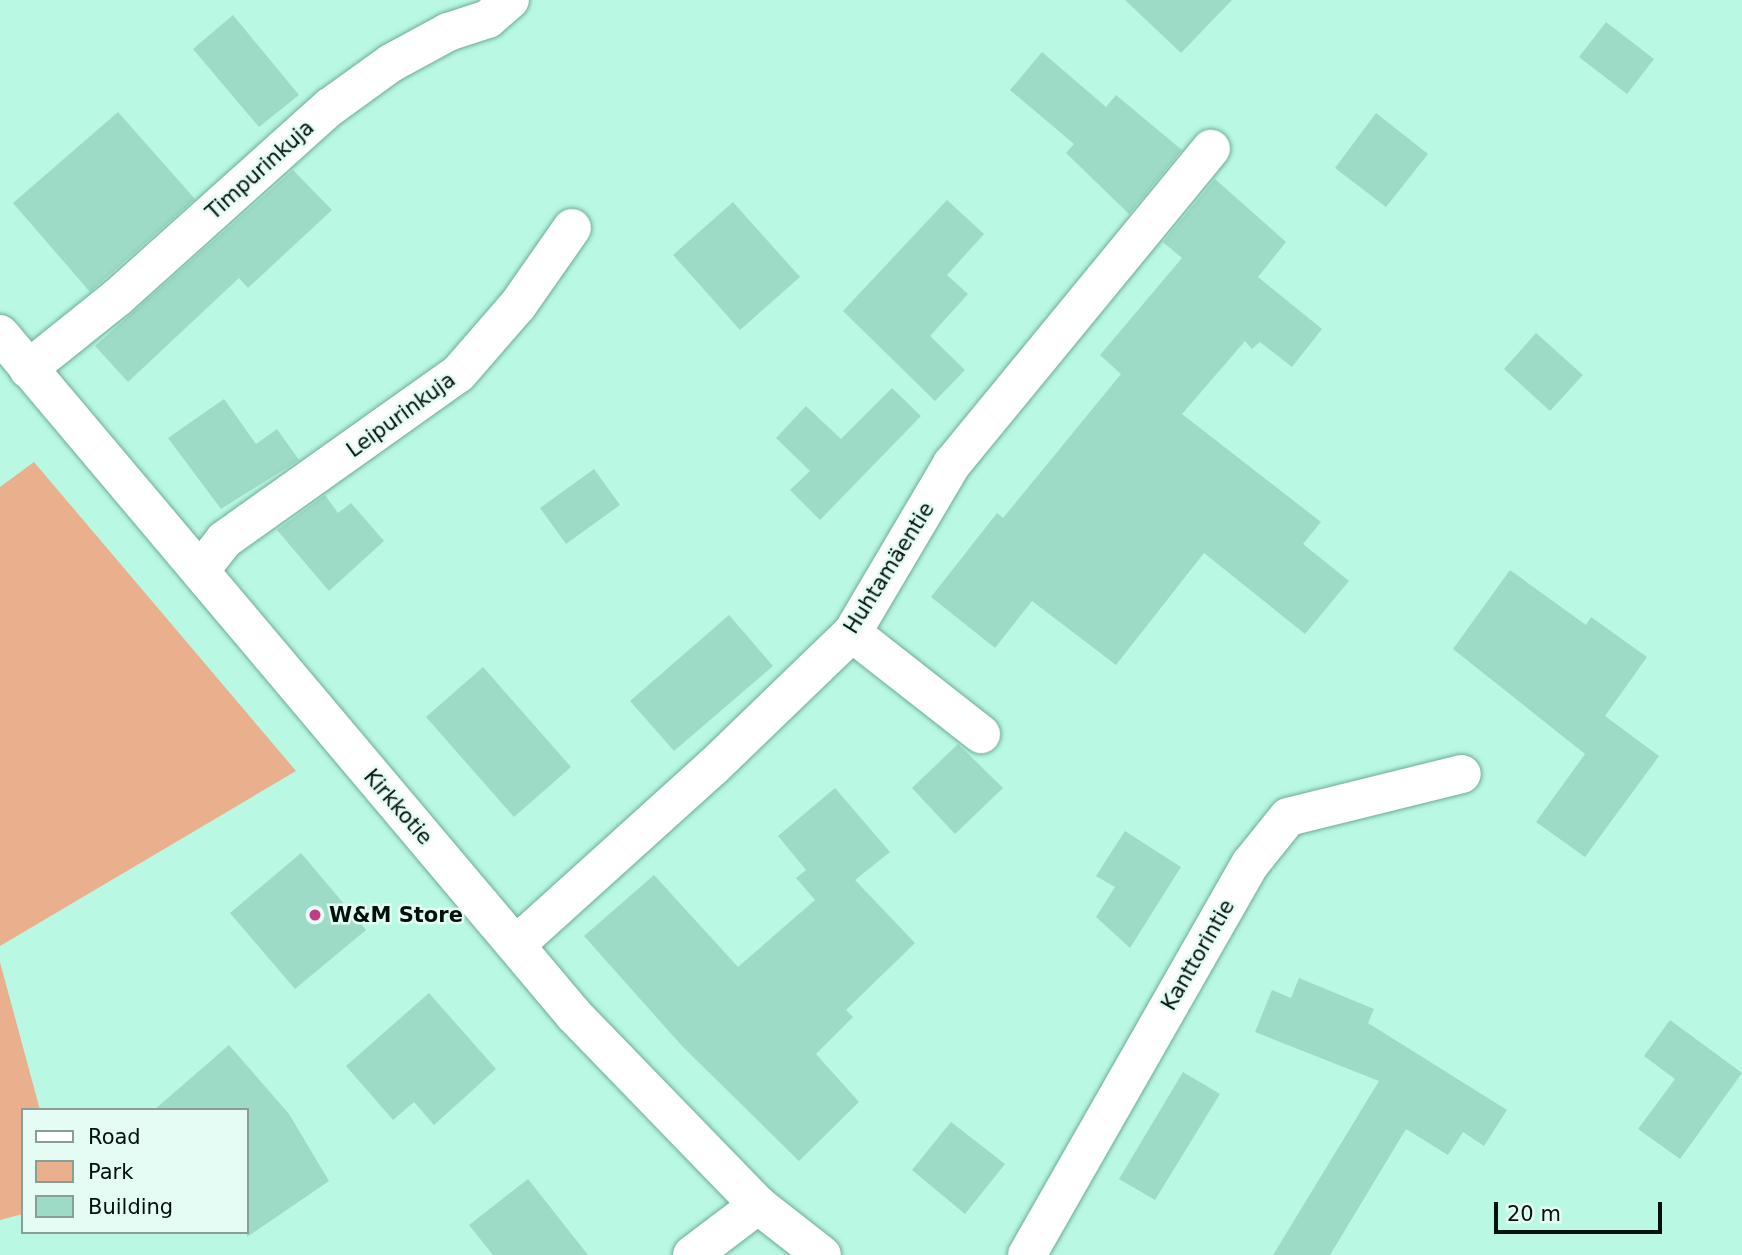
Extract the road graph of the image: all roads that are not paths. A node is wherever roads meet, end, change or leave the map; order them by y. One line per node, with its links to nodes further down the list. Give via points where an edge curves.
1 (510, 0): 5 (street, Timpurinkuja, via 488,19 448,32 390,63 330,107 118,297)
2 (1212, 149): 7 (street, Huhtamäentie, via 952,464)
3 (572, 228): 6 (street, Leipurinkuja, via 518,305 458,374 224,540)
4 (0, 334): 5 (street, Kirkkotie)
5 (28, 369): 6 (street, Kirkkotie)
6 (200, 571): 10 (street, Kirkkotie)
7 (852, 633): 8 (street); 10 (street, Huhtamäentie, via 713,767)
8 (981, 734)
9 (1462, 774): 14 (street, Kanttorintie, via 1288,817 1251,863)
10 (518, 943): 11 (street, Kirkkotie, via 574,1015)
11 (758, 1205): 12 (street); 13 (street, Kirkkotie)
12 (692, 1255)
13 (822, 1255)
14 (1027, 1255)

